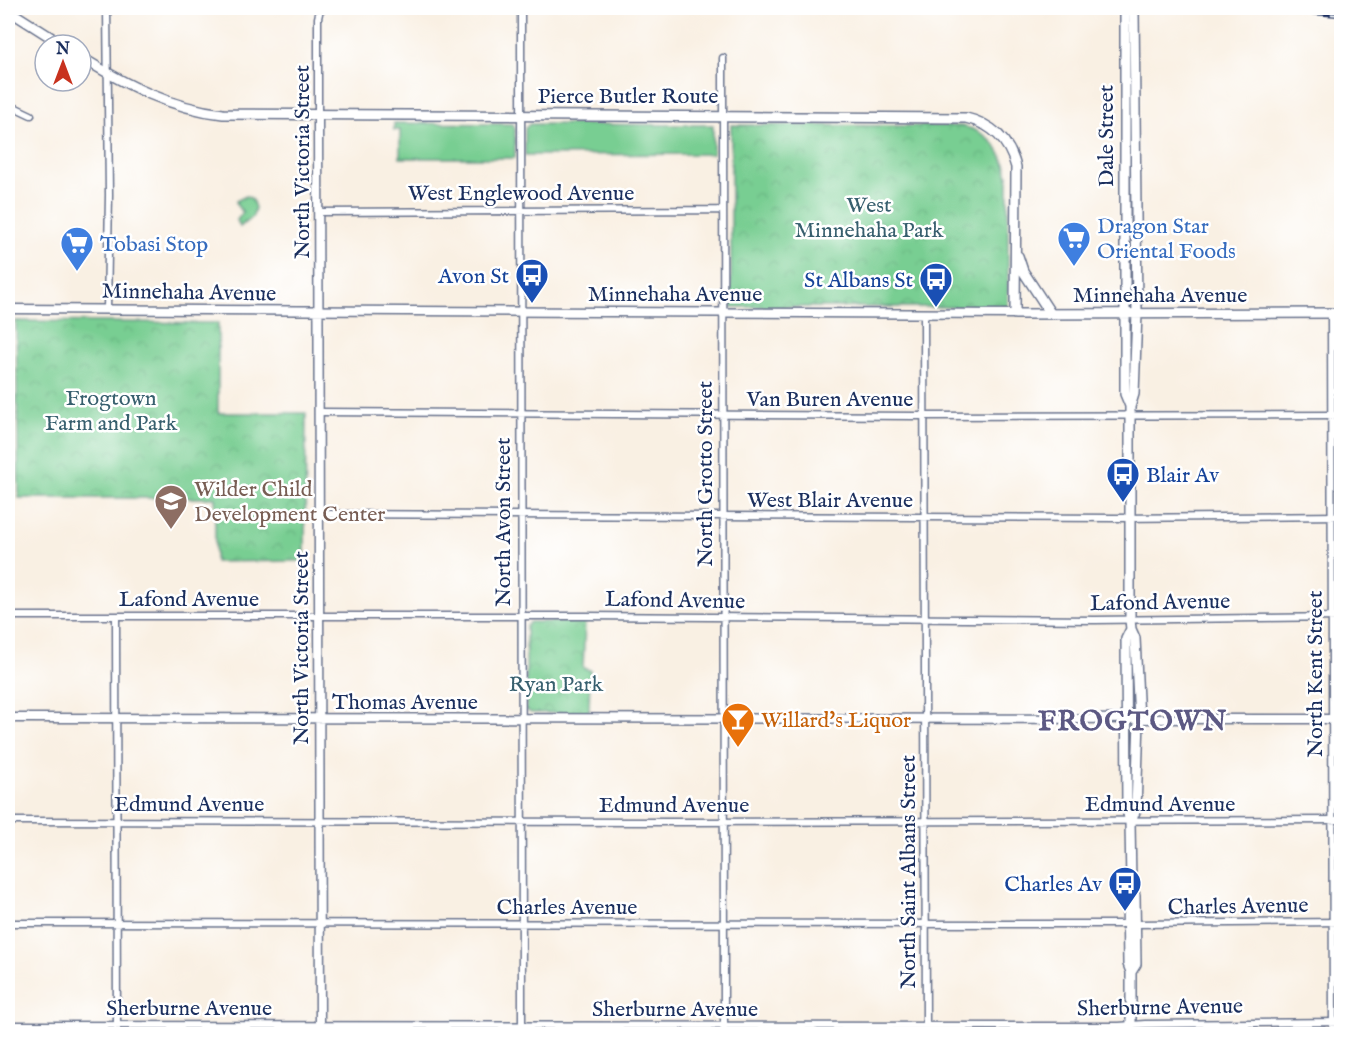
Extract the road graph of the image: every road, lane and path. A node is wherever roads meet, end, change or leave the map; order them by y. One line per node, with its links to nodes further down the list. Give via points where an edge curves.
1 (107, 8): 11 (street)
2 (323, 8): 13 (street, North Victoria Street, via 318,18)
3 (363, 8): 15 (street, North Avon Street, via 519,10)
4 (1125, 8): 8 (main road, Dale Street)
5 (1134, 8): 8 (main road, Dale Street)
6 (8, 10): 7 (main road)
7 (44, 33)
8 (1130, 43): 25 (main road, Dale Street); 26 (main road, Dale Street)
9 (723, 58): 16 (street, North Grotto Street)
10 (93, 64): 11 (main road, Pierce Butler Route)
11 (109, 74): 13 (main road, Pierce Butler Route, via 135,89 194,110 223,114); 22 (street)
12 (8, 106): 14 (street)
13 (318, 114): 15 (main road, Pierce Butler Route); 19 (street, North Victoria Street)
14 (31, 115)
15 (521, 115): 16 (main road, Pierce Butler Route); 17 (street, North Avon Street)
16 (723, 115): 18 (street, North Grotto Street); 20 (main road, Pierce Butler Route, via 958,118 982,123 1004,140 1016,166)
17 (520, 210): 18 (street, West Englewood Avenue); 19 (street, West Englewood Avenue); 24 (street, North Avon Street)
18 (723, 210): 29 (street, North Grotto Street)
19 (319, 212): 23 (street, North Victoria Street)
20 (1016, 250): 31 (main road, Pierce Butler Route); 32 (main road, via 1023,271)
21 (8, 309): 22 (street, Minnehaha Avenue)
22 (107, 310): 23 (street, Minnehaha Avenue)
23 (318, 311): 24 (street, Minnehaha Avenue); 33 (street, North Victoria Street)
24 (520, 312): 29 (street, Minnehaha Avenue); 35 (street, North Avon Street)
25 (1125, 313): 26 (main road, Minnehaha Avenue); 32 (main road, Minnehaha Avenue); 34 (main road, Dale Street, via 1125,394)
26 (1137, 313): 27 (main road, Minnehaha Avenue); 34 (main road, Dale Street)
27 (1331, 313): 28 (main road, Minnehaha Avenue); 37 (street, North Kent Street)
28 (1341, 313)
29 (723, 314): 30 (street, Minnehaha Avenue); 36 (street, North Grotto Street)
30 (924, 314): 31 (street, Minnehaha Avenue); 39 (street, North Saint Albans Street)
31 (1015, 314): 32 (main road, Minnehaha Avenue)
32 (1051, 314)
33 (319, 412): 35 (street, Van Buren Avenue); 40 (street, North Victoria Street)
34 (1130, 412): 37 (street, Van Buren Avenue); 39 (street, Van Buren Avenue); 46 (main road, Dale Street)
35 (520, 414): 36 (street, Van Buren Avenue); 41 (street, North Avon Street)
36 (722, 415): 39 (street, Van Buren Avenue); 44 (street, North Grotto Street)
37 (1331, 415): 38 (street, Van Buren Avenue); 42 (street, North Kent Street)
38 (1341, 415)
39 (924, 416): 45 (street, North Saint Albans Street)
40 (318, 514): 41 (street, West Blair Avenue); 49 (street, North Victoria Street)
41 (520, 516): 44 (street, West Blair Avenue); 50 (street, North Avon Street)
42 (1331, 516): 43 (street, West Blair Avenue); 46 (street, West Blair Avenue); 51 (street, North Kent Street)
43 (1341, 516)
44 (723, 517): 45 (street, West Blair Avenue); 53 (street, North Grotto Street)
45 (924, 517): 46 (street, West Blair Avenue); 54 (street, North Saint Albans Street)
46 (1130, 518): 55 (main road, Dale Street)
47 (8, 616): 48 (street, Lafond Avenue)
48 (116, 616): 49 (street, Lafond Avenue); 57 (street)
49 (318, 616): 50 (street, Lafond Avenue); 58 (street, North Victoria Street)
50 (521, 617): 53 (street, Lafond Avenue); 59 (street, North Avon Street)
51 (1332, 617): 52 (street, Lafond Avenue); 55 (street, Lafond Avenue); 61 (street, North Kent Street)
52 (1341, 617)
53 (722, 618): 54 (street, Lafond Avenue); 60 (street, North Grotto Street)
54 (924, 619): 55 (street, Lafond Avenue); 63 (street, North Saint Albans Street)
55 (1130, 624): 64 (main road, Dale Street, via 1126,639); 65 (main road, Dale Street, via 1136,638)
56 (8, 718): 57 (street, Thomas Avenue)
57 (117, 718): 58 (street, Thomas Avenue); 69 (street)
58 (318, 719): 59 (street, Thomas Avenue); 70 (street, North Victoria Street)
59 (521, 719): 60 (street, Thomas Avenue); 71 (street, North Avon Street)
60 (724, 719): 63 (street, Thomas Avenue); 72 (street, North Grotto Street)
61 (1332, 719): 62 (street, Thomas Avenue); 65 (street, Thomas Avenue); 66 (street, North Kent Street)
62 (1341, 719)
63 (924, 720): 64 (street, Thomas Avenue); 73 (street, North Saint Albans Street)
64 (1127, 720): 65 (street, Thomas Avenue); 74 (main road, Dale Street)
65 (1139, 720): 74 (main road, Dale Street, via 1136,810)
66 (1332, 820): 67 (street, Edmund Avenue); 74 (street, Edmund Avenue); 75 (street, North Kent Street)
67 (1341, 820)
68 (8, 821): 69 (street, Edmund Avenue)
69 (117, 821): 70 (street, Edmund Avenue); 78 (street)
70 (319, 822): 71 (street, Edmund Avenue); 80 (street, North Victoria Street)
71 (522, 822): 72 (street, Edmund Avenue); 81 (street, North Avon Street)
72 (723, 822): 73 (street, Edmund Avenue); 79 (street, North Grotto Street)
73 (925, 822): 74 (street, Edmund Avenue); 82 (street, North Saint Albans Street)
74 (1130, 822): 83 (main road, Dale Street, via 1131,884 1127,895)
75 (1333, 922): 76 (street, Charles Avenue); 83 (street, Charles Avenue); 84 (street, North Kent Street)
76 (1341, 922)
77 (8, 923): 78 (street, Charles Avenue)
78 (117, 923): 80 (street, Charles Avenue); 87 (street)
79 (724, 923): 81 (street, Charles Avenue); 82 (street, Charles Avenue); 89 (street, North Grotto Street)
80 (319, 924): 81 (street, Charles Avenue); 91 (street, North Victoria Street)
81 (521, 924): 88 (street, North Avon Street)
82 (925, 924): 83 (street, Charles Avenue); 90 (street, North Saint Albans Street)
83 (1131, 924): 92 (main road, Dale Street, via 1136,964 1131,972)
84 (1333, 1022): 85 (street, Sherburne Avenue); 92 (street, Sherburne Avenue); 98 (street, North Kent Street)
85 (1341, 1022)
86 (8, 1025): 87 (street, Sherburne Avenue)
87 (117, 1025): 91 (street, Sherburne Avenue); 93 (street)
88 (522, 1026): 89 (street, Sherburne Avenue); 91 (street, Sherburne Avenue); 94 (street, North Avon Street)
89 (724, 1026): 90 (street, Sherburne Avenue); 95 (street, North Grotto Street)
90 (926, 1026): 92 (street, Sherburne Avenue); 96 (street, North Saint Albans Street)
91 (320, 1030)
92 (1129, 1030): 97 (main road, Dale Street)
93 (117, 1035)
94 (522, 1035)
95 (724, 1035)
96 (926, 1035)
97 (1136, 1035)
98 (1333, 1035)

